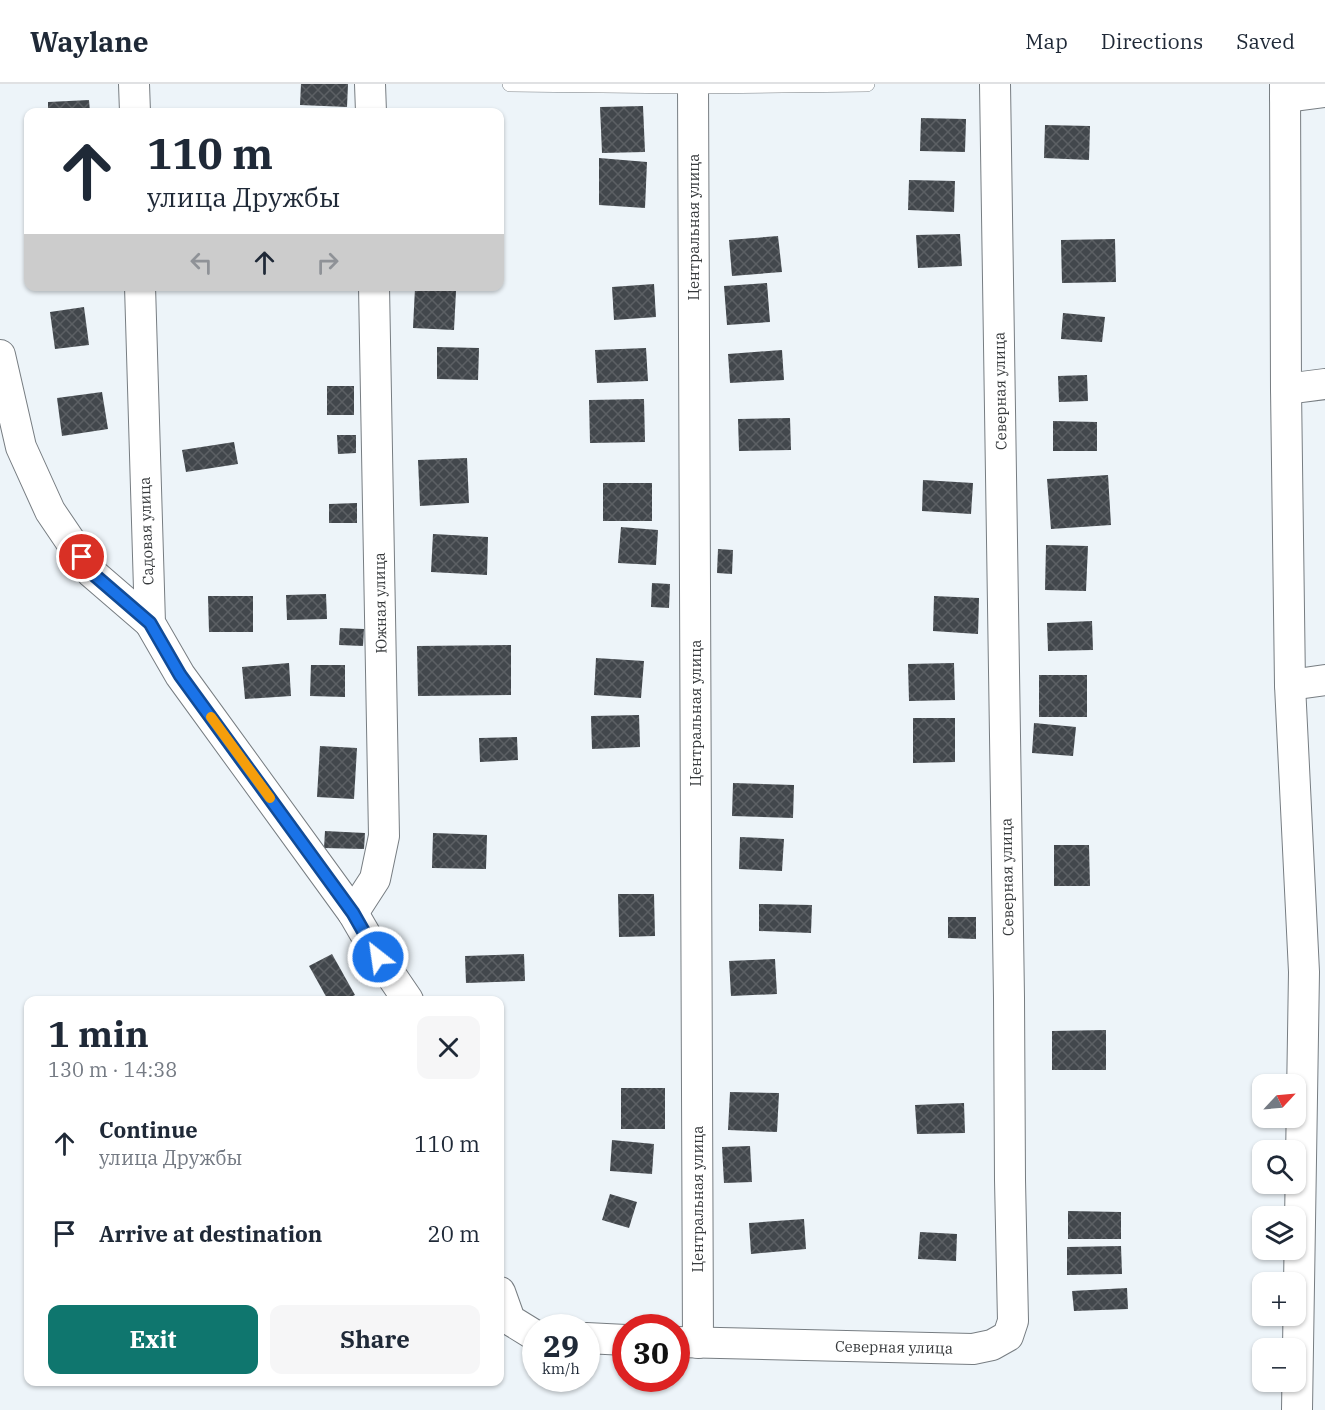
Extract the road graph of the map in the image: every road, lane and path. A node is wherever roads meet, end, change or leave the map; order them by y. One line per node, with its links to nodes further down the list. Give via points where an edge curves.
1 (134, 84): 9 (street)
2 (370, 84): 10 (street)
3 (510, 84): 6 (lane)
4 (867, 84): 6 (lane)
5 (995, 84): 25 (street, Северная улица, via 1013,1321 1008,1336 973,1349)
6 (693, 85): 23 (street, Центральная улица)
7 (1285, 91): 8 (street); 15 (street)
8 (1325, 92)
9 (135, 108)
10 (371, 108)
11 (140, 291): 16 (street, Садовая улица)
12 (374, 291): 19 (street, Южная улица, via 384,836 375,879)
13 (0, 355): 16 (street, via 21,447 50,511 92,573)
14 (1325, 384): 15 (street)
15 (1286, 389): 18 (street)
16 (150, 623): 19 (street, Садовая улица, via 180,675)
17 (1325, 680): 18 (street)
18 (1290, 685): 20 (street)
19 (353, 913): 21 (street, Садовая улица)
20 (1314, 970): 26 (street)
21 (405, 996)
22 (504, 1303): 24 (street, via 510,1320)
23 (687, 1314)
24 (522, 1327)
25 (690, 1342)
26 (1297, 1410)

